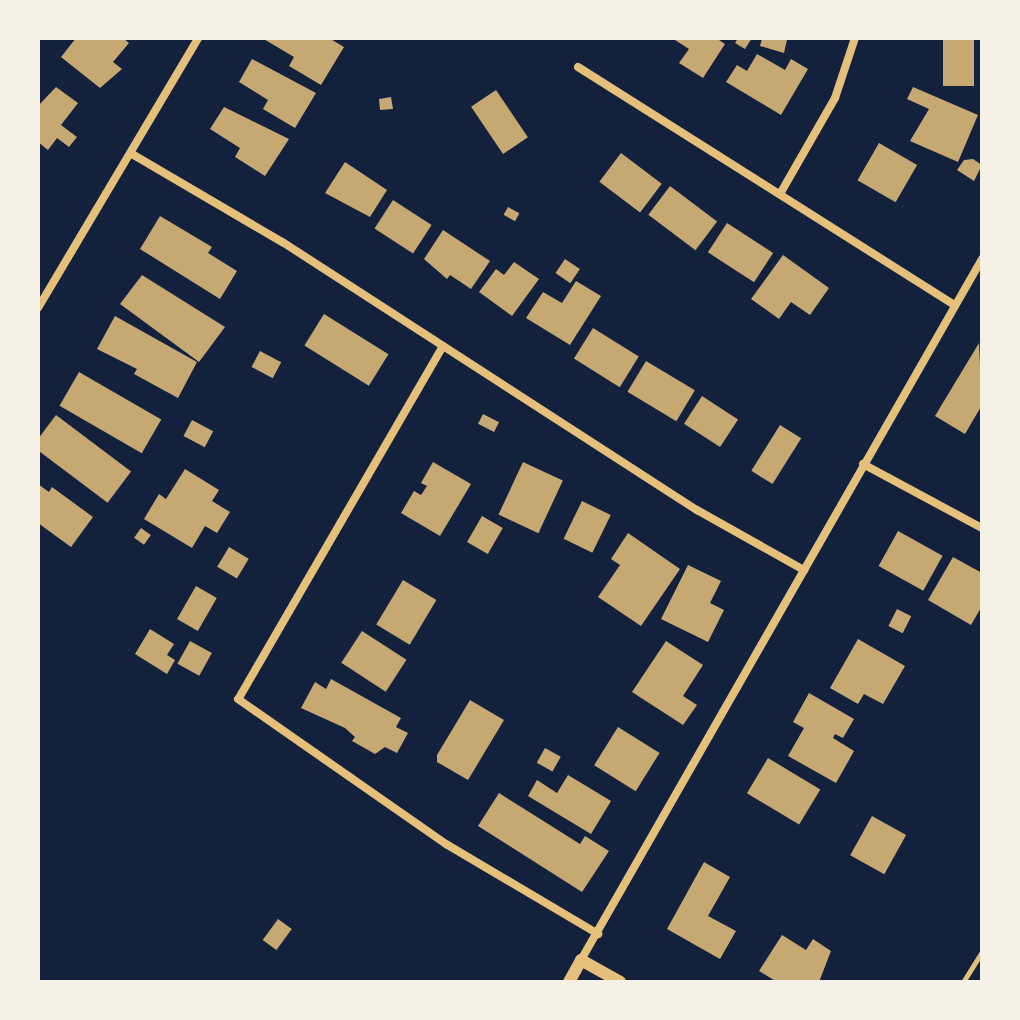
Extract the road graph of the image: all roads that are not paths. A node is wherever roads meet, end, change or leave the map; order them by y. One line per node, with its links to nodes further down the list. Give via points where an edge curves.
1 (198, 38): 4 (street)
2 (855, 38): 5 (street, via 835,98)
3 (578, 67): 5 (street)
4 (132, 154): 8 (street); 9 (street)
5 (780, 194): 7 (street)
6 (982, 259): 7 (street)
7 (955, 305): 10 (street)
8 (38, 308)
9 (443, 346): 12 (street, via 697,510); 13 (street, via 238,699 446,844)
10 (863, 464): 11 (street); 12 (street)
11 (982, 528)
12 (804, 570): 13 (street)
13 (598, 934): 15 (street)
14 (982, 952): 18 (lane)
15 (581, 960): 16 (street); 17 (street)
16 (569, 982)
17 (620, 982)
18 (963, 982)

